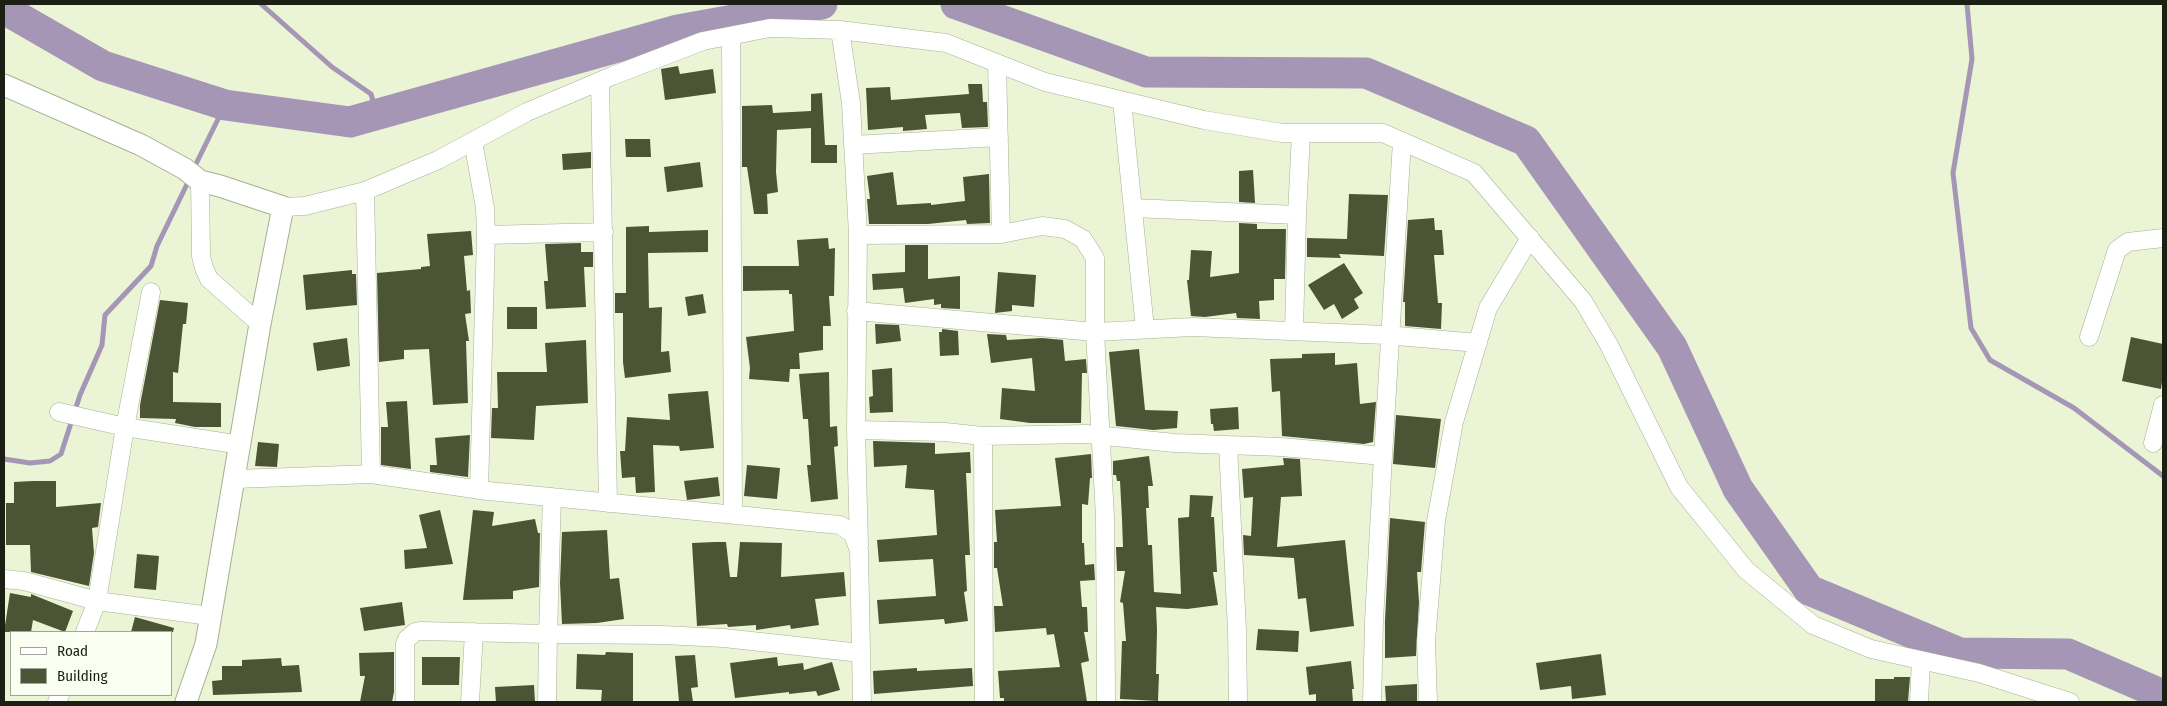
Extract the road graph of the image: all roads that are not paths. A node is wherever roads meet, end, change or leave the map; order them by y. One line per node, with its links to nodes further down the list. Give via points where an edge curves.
1 (840, 30): 2 (street, via 770,28); 3 (street, via 946,44); 11 (street, via 851,103)
2 (730, 36): 4 (street, via 703,41); 47 (street)
3 (997, 64): 6 (street, via 1045,82); 8 (street)
4 (600, 81): 9 (street, via 527,112); 17 (street)
5 (4, 85): 12 (street, via 141,145)
6 (1122, 101): 7 (street, via 1204,120 1282,133); 15 (street)
7 (1301, 133): 10 (street, via 1383,133); 16 (street)
8 (999, 137): 11 (street); 18 (street)
9 (473, 141): 13 (street, via 438,160); 19 (street, via 485,208)
10 (1402, 141): 21 (street, via 1474,173); 29 (street)
11 (853, 145): 20 (street)
12 (194, 176): 14 (street); 25 (street, via 204,268 209,279)
13 (365, 191): 14 (street, via 305,206); 42 (street)
14 (283, 207): 25 (street)
15 (1133, 208): 16 (street); 26 (street)
16 (1297, 215): 28 (street)
17 (604, 232): 19 (street); 46 (street)
18 (1001, 234): 20 (street); 27 (street, via 1042,226 1064,229 1083,239 1095,258)
19 (486, 235): 44 (street)
20 (858, 235): 24 (street)
21 (1530, 238): 31 (street, via 1488,308); 56 (street, via 1583,301 1609,345 1679,487 1746,570 1813,625 1871,649)
22 (2163, 238): 30 (street, via 2128,242 2117,250)
23 (151, 292): 34 (street)
24 (856, 311): 27 (street); 35 (street)
25 (260, 324): 39 (street)
26 (1144, 330): 27 (street); 28 (street, via 1193,327)
27 (1095, 332): 37 (street)
28 (1294, 332): 29 (street)
29 (1392, 336): 31 (street); 41 (street)
30 (2089, 337)
31 (1478, 343): 67 (street, via 1454,422 1436,521 1426,640)
32 (2163, 405): 38 (street)
33 (58, 412): 34 (street)
34 (126, 427): 39 (street); 50 (street)
35 (856, 430): 36 (street); 48 (street)
36 (983, 436): 37 (street); 63 (street)
37 (1101, 436): 40 (street); 64 (street)
38 (2153, 443)
39 (241, 444): 43 (street)
40 (1228, 445): 41 (street); 65 (street)
41 (1383, 456): 66 (street)
42 (371, 474): 43 (street); 44 (street)
43 (235, 478): 51 (street)
44 (479, 490): 45 (street)
45 (552, 497): 46 (street); 54 (street)
46 (608, 503): 47 (street)
47 (734, 514): 48 (street, via 840,525 853,534)
48 (859, 551): 55 (street)
49 (4, 579): 50 (street, via 24,581)
50 (97, 601): 51 (street); 52 (street)
51 (210, 616): 58 (street, via 202,659)
52 (85, 631)
53 (474, 632): 54 (street); 59 (street, via 420,630 407,639); 60 (street)
54 (548, 634): 55 (street, via 724,638); 61 (street)
55 (861, 653): 62 (street)
56 (1921, 660): 57 (street, via 1979,672); 68 (street)
57 (2042, 698): 69 (street)
58 (186, 702)
59 (405, 702)
60 (470, 702)
61 (547, 702)
62 (862, 702)
63 (984, 702)
64 (1106, 702)
65 (1238, 702)
66 (1372, 702)
67 (1428, 702)
68 (1919, 702)
69 (2070, 702)

